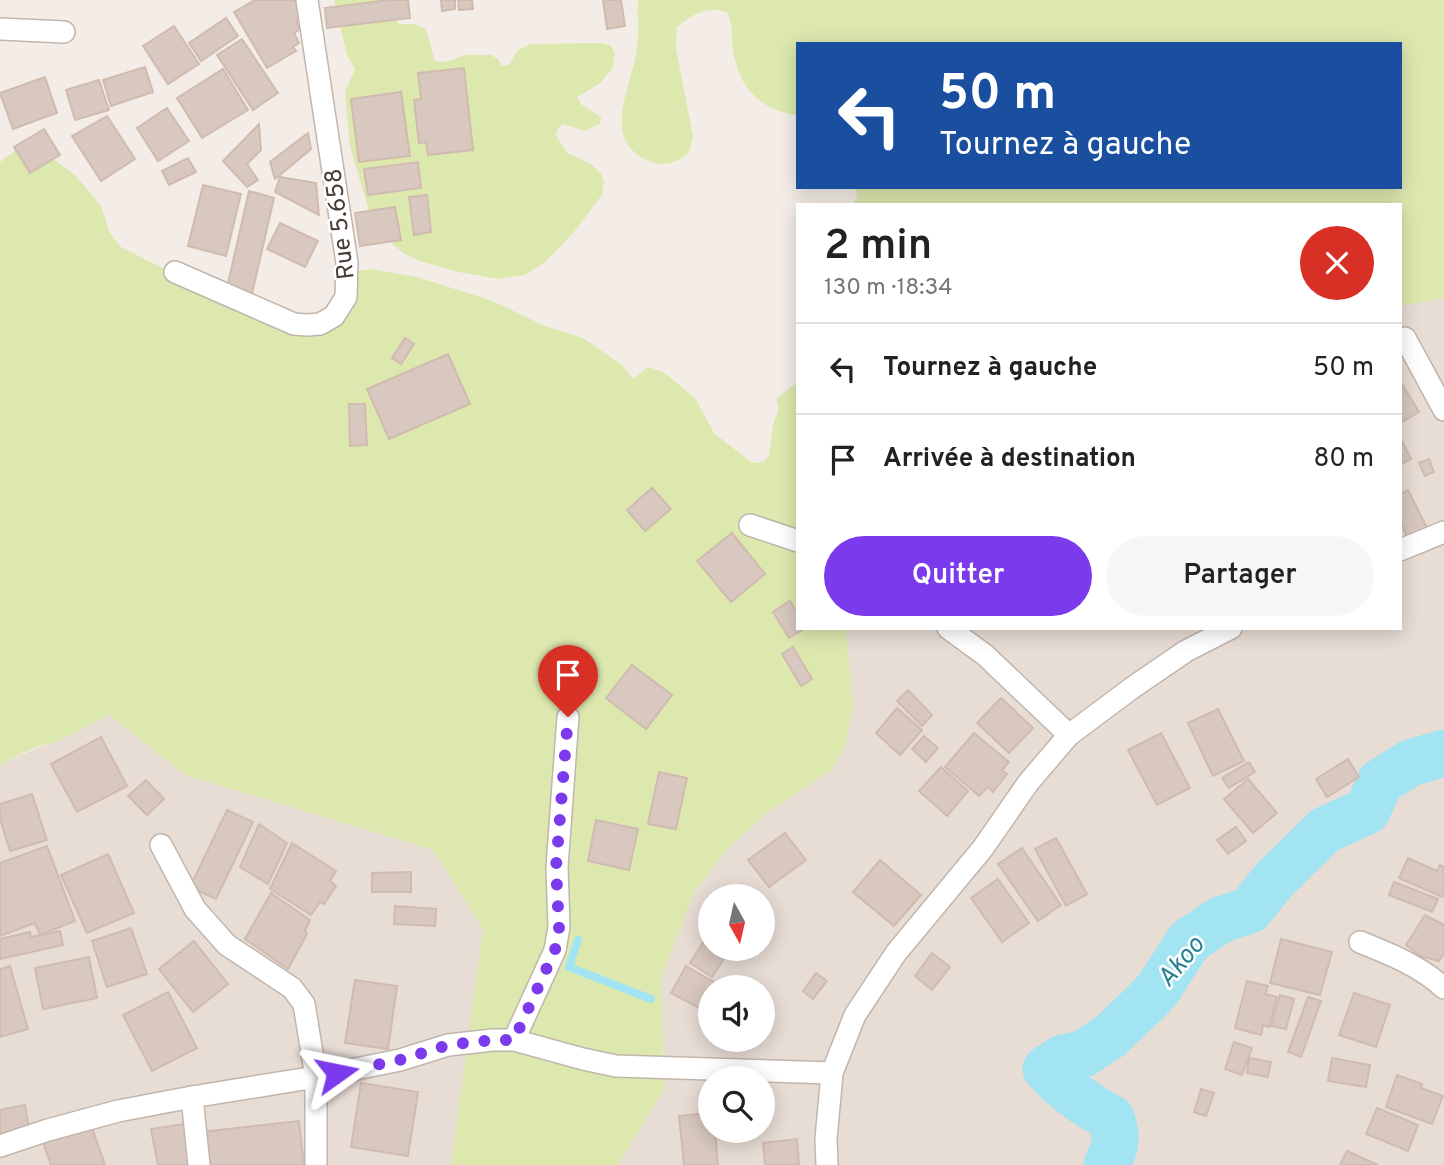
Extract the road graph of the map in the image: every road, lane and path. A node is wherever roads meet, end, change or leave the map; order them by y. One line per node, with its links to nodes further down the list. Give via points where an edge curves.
1 (307, 0): 4 (street, Rue 5.658, via 348,263 346,297 334,316 320,324 294,324)
2 (0, 29): 3 (street)
3 (64, 32)
4 (175, 272)
5 (1405, 338): 6 (street)
6 (1444, 410)
7 (750, 525): 9 (street)
8 (1444, 532): 10 (street)
9 (796, 540)
10 (1402, 549)
11 (951, 630): 14 (street, via 985,655)
12 (1227, 630): 14 (street, via 1186,651)
13 (568, 717): 18 (street, via 556,867 559,928 555,950)
14 (1069, 735): 19 (street, via 896,953 855,1015)
15 (161, 845): 20 (street, via 195,909 227,945 292,988 304,1004)
16 (1360, 942): 17 (street, via 1419,969)
17 (1444, 988)
18 (514, 1040): 19 (street, via 616,1066); 20 (street, via 448,1045)
19 (832, 1073): 25 (street)
20 (316, 1077): 21 (street); 24 (street)
21 (192, 1097): 22 (street, via 118,1111); 23 (street)
22 (0, 1146)
23 (199, 1165)
24 (316, 1165)
25 (827, 1165)

